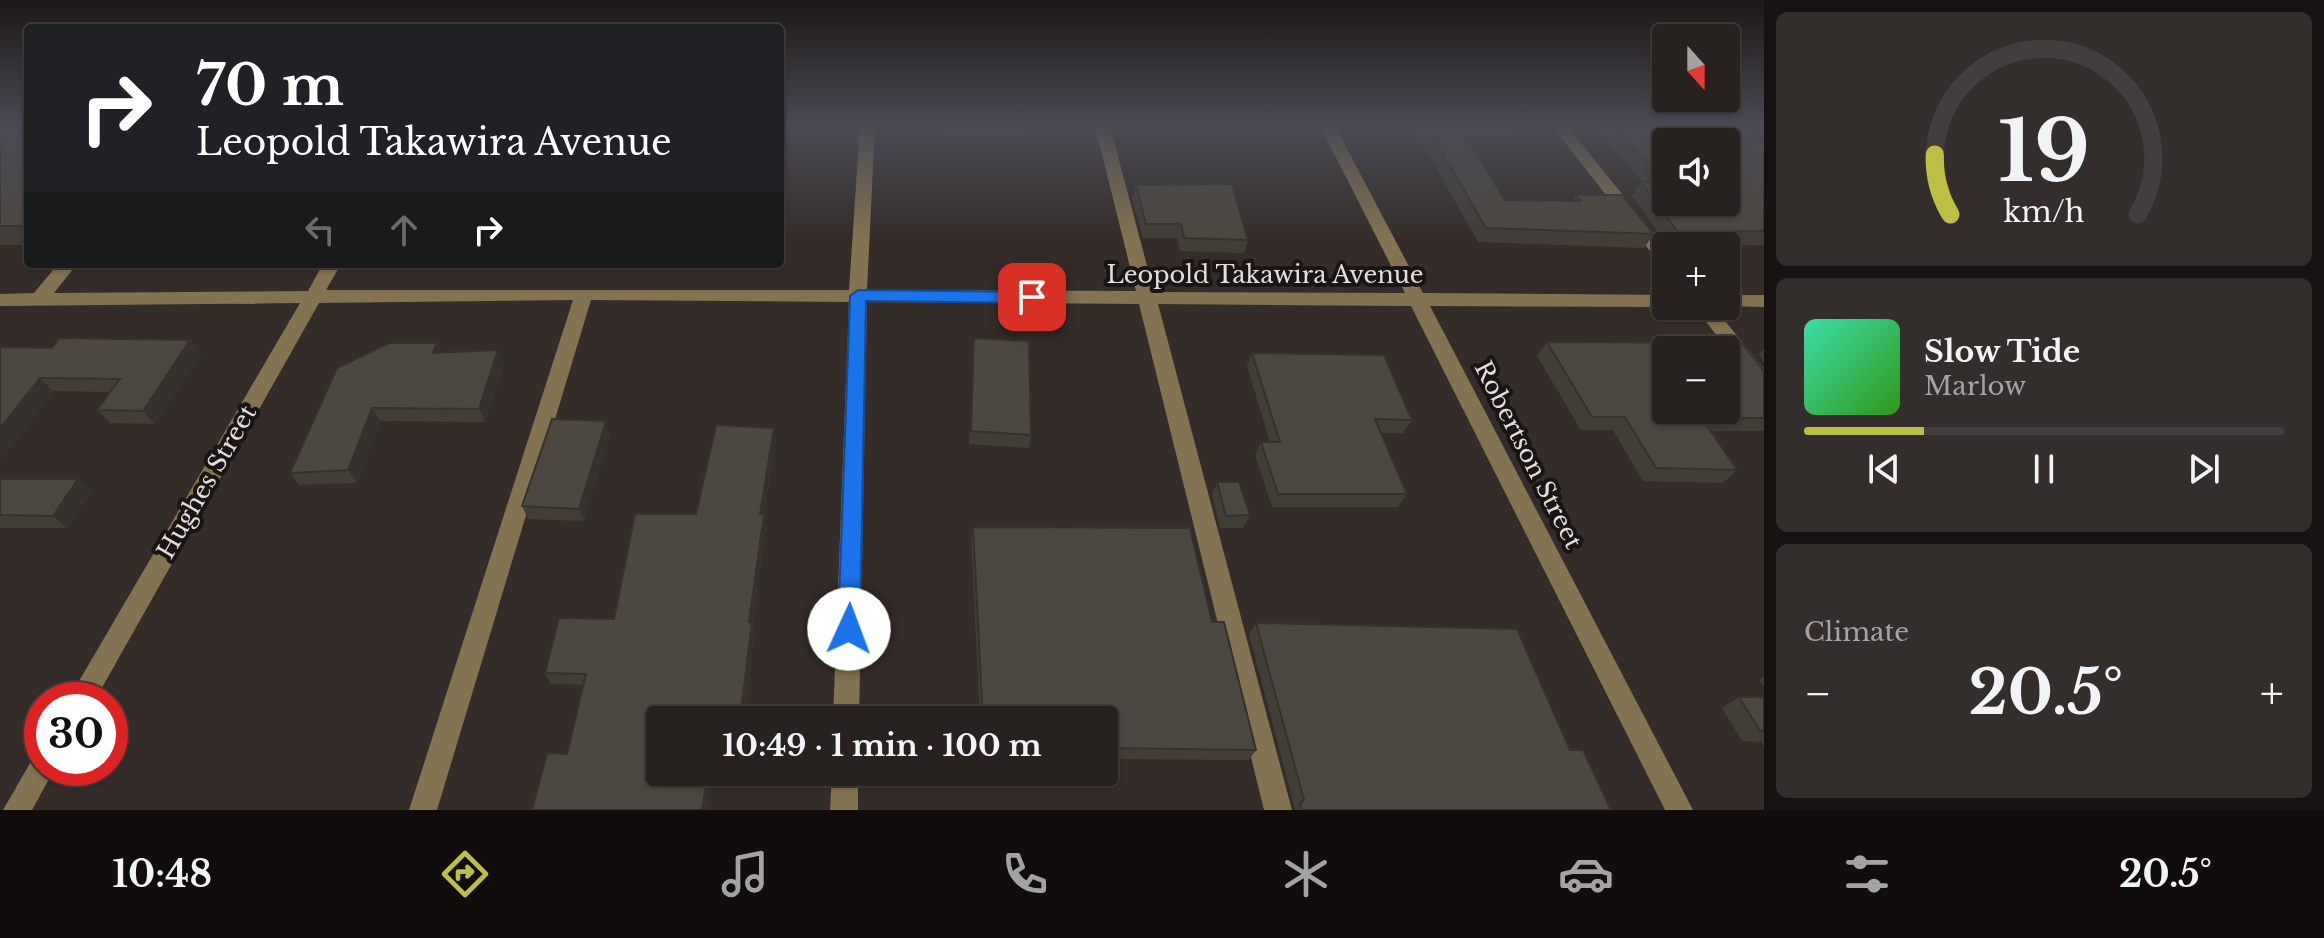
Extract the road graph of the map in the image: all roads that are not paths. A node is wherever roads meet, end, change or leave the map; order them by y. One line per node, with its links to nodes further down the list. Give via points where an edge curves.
1 (865, 164): 9 (street)
2 (1113, 164): 11 (street)
3 (1348, 164): 14 (street, Robertson Street)
4 (1589, 164): 5 (street)
5 (1652, 242)
6 (65, 268): 13 (street)
7 (330, 268): 10 (street, Hughes Street)
8 (584, 294): 9 (street, Leopold Takawira Avenue); 10 (street, Leopold Takawira Avenue); 25 (street)
9 (858, 296): 11 (street, Leopold Takawira Avenue); 21 (street)
10 (314, 297): 13 (street, Leopold Takawira Avenue); 20 (street, Hughes Street)
11 (1147, 298): 14 (street, Leopold Takawira Avenue); 27 (street)
12 (0, 300): 13 (street, Leopold Takawira Avenue)
13 (39, 300)
14 (1420, 301): 15 (street, Leopold Takawira Avenue); 28 (street, Robertson Street)
15 (1652, 301)
16 (1740, 301): 17 (street)
17 (1764, 301)
18 (1714, 320): 19 (street)
19 (1764, 383)
20 (91, 682)
21 (846, 706)
22 (31, 786): 24 (street)
23 (845, 786): 26 (street)
24 (17, 810)
25 (423, 810)
26 (844, 810)
27 (1278, 810)
28 (1679, 810)

